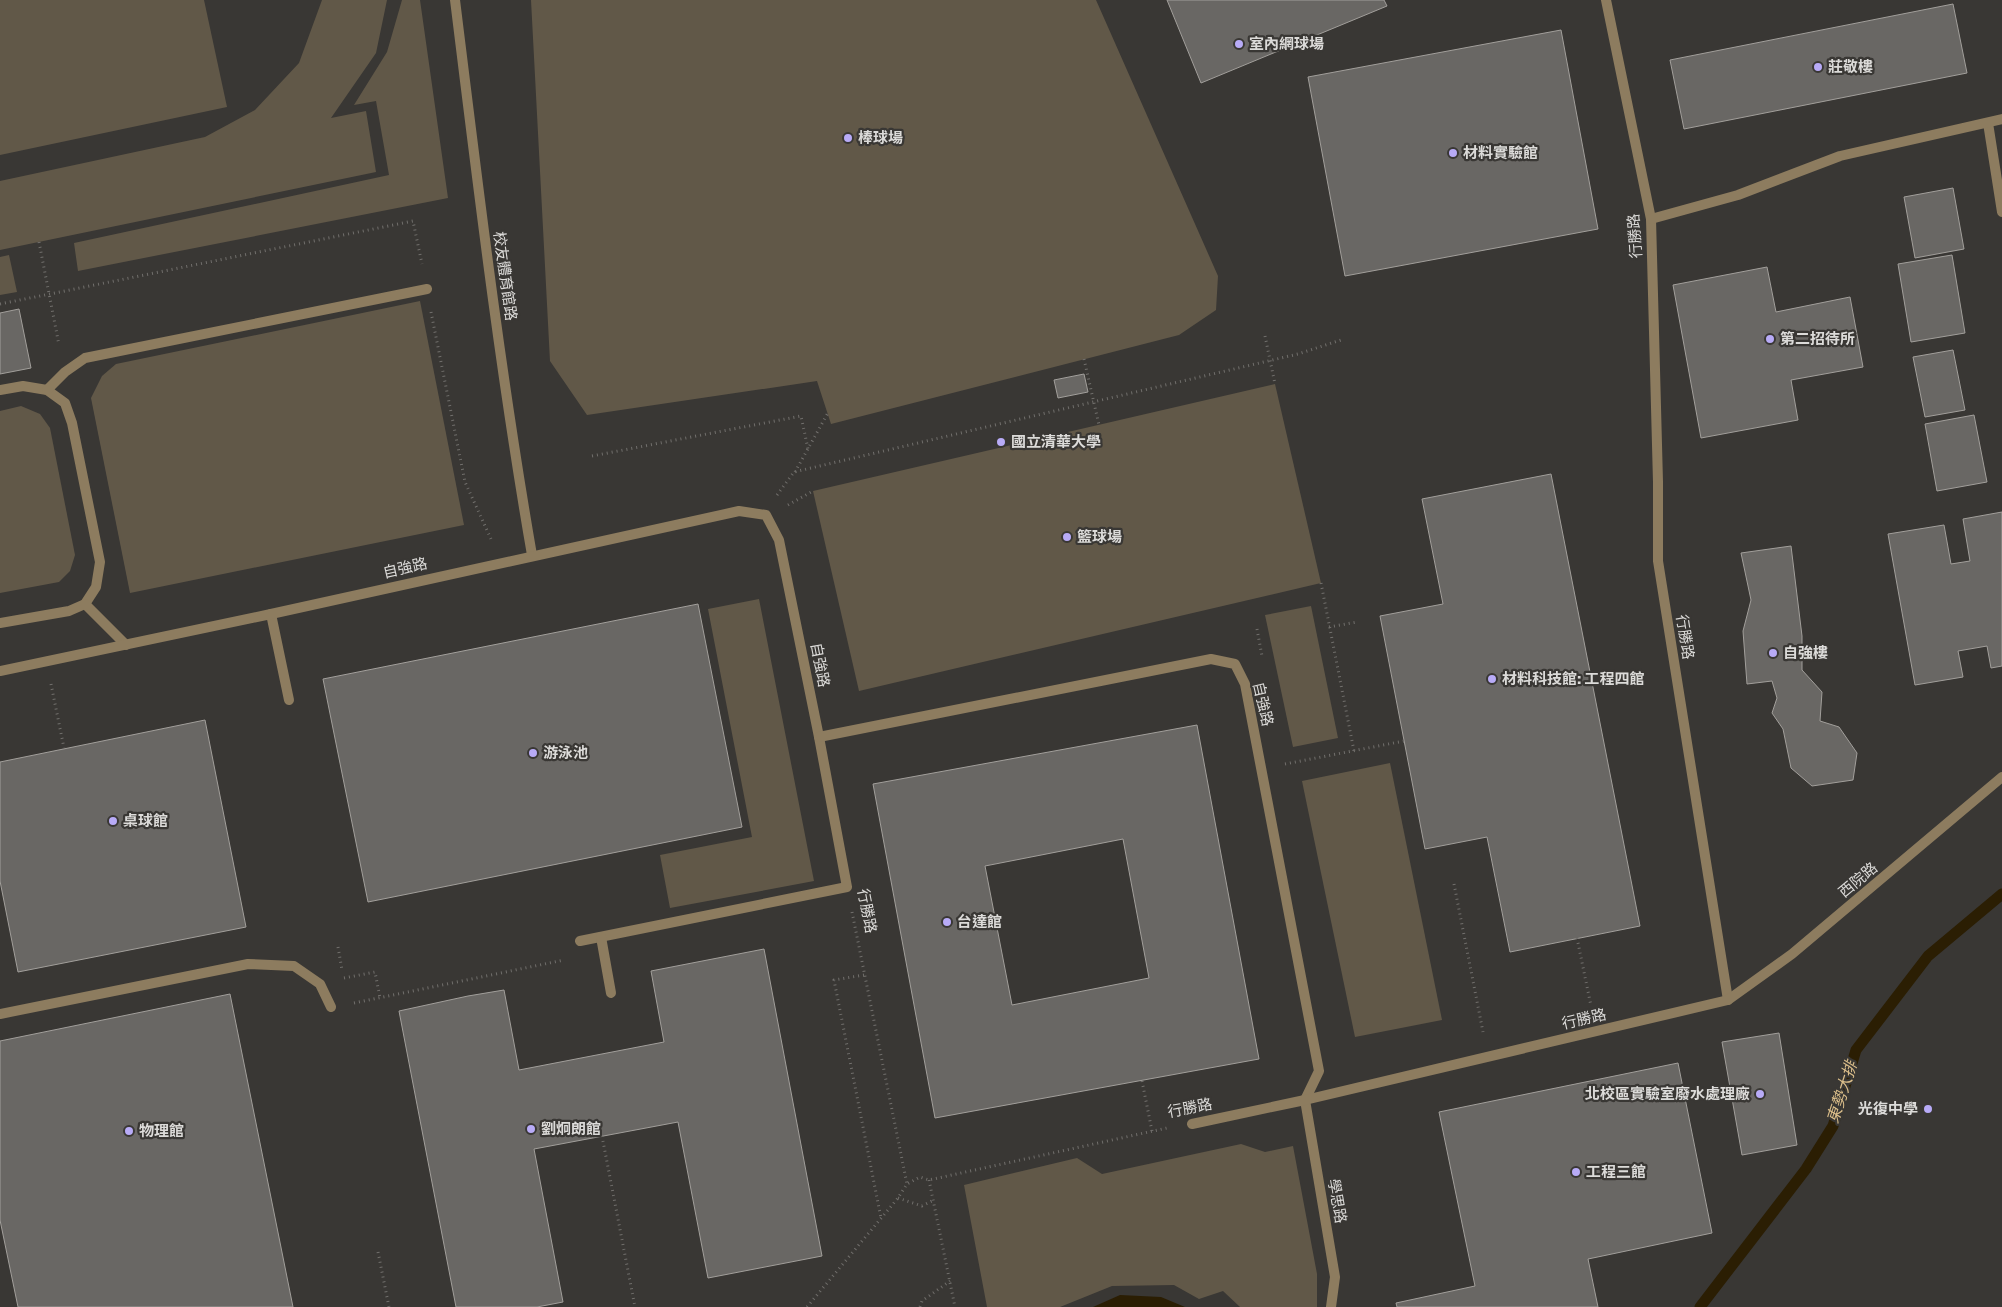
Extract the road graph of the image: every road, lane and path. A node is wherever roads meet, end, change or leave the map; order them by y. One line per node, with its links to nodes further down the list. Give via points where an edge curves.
1 (455, 0): 29 (lane, 校友體育館路, via 517,473)
2 (1606, 0): 6 (lane, 行勝路)
3 (2002, 119): 4 (lane)
4 (1988, 123): 5 (lane); 6 (lane, via 1840,156 1738,195)
5 (2002, 212)
6 (1651, 219): 57 (lane, 行勝路, via 1658,562)
7 (39, 242): 9 (path)
8 (427, 289): 9 (path, via 413,221); 15 (lane, via 85,358); 28 (path, via 465,482)
9 (50, 294): 10 (path); 15 (path)
10 (0, 304)
11 (1265, 336): 14 (path)
12 (1341, 340): 14 (path)
13 (1084, 359): 19 (path)
14 (1270, 360): 16 (path); 19 (path)
15 (65, 372): 18 (lane)
16 (1275, 384)
17 (0, 390): 18 (lane, via 23,386)
18 (47, 390): 31 (lane, via 65,403 72,423 100,562 96,586)
19 (1093, 402): 21 (path); 24 (path)
20 (828, 411): 22 (path)
21 (1099, 425)
22 (808, 449): 23 (path, via 801,416); 24 (path)
23 (592, 456)
24 (794, 472): 27 (path, via 774,498)
25 (813, 491): 26 (path)
26 (783, 508)
27 (766, 515): 29 (lane, 自強路, via 739,511); 42 (lane, 自強路, via 779,540)
28 (495, 547)
29 (532, 556): 32 (lane, 自強路)
30 (1321, 583): 35 (path)
31 (85, 604): 34 (lane, via 69,611); 37 (lane)
32 (271, 614): 37 (lane, 自強路); 41 (lane)
33 (1357, 622): 35 (path)
34 (0, 624)
35 (1329, 627): 45 (path)
36 (1257, 629): 38 (path)
37 (126, 645): 39 (lane, 自強路)
38 (1262, 656)
39 (46, 662): 40 (lane, 自強路); 44 (path)
40 (0, 671)
41 (289, 700)
42 (819, 737): 49 (lane, 行勝路); 63 (lane, 自強路, via 1211,658 1235,664 1245,684 1319,1071)
43 (1404, 741): 45 (path)
44 (64, 748)
45 (1354, 751): 46 (path)
46 (1284, 764)
47 (2002, 777): 57 (lane, 西院路, via 1792,954)
48 (1454, 884): 61 (path)
49 (847, 887): 50 (lane); 55 (path, 行勝路)
50 (601, 937): 52 (lane); 54 (lane)
51 (1577, 938): 60 (path)
52 (580, 941)
53 (338, 948): 54 (path, via 344,978 375,972 380,998)
54 (604, 952): 56 (lane)
55 (864, 975): 68 (path, 行勝路); 71 (path, via 834,980)
56 (611, 993)
57 (1728, 1000): 60 (lane, 行勝路)
58 (331, 1007): 59 (lane, via 320,984 294,966 248,964)
59 (0, 1014)
60 (1596, 1032): 61 (lane, 行勝路)
61 (1488, 1057): 63 (lane, 行勝路)
62 (1142, 1081): 65 (path)
63 (1305, 1100): 64 (lane, 行勝路); 79 (lane, 學思路, via 1335,1277)
64 (1192, 1124): 65 (path, 行勝路)
65 (1152, 1131): 67 (path, 行勝路)
66 (602, 1136): 75 (path)
67 (929, 1180): 68 (path, 行勝路, via 920,1177); 70 (path)
68 (907, 1184): 69 (path)
69 (898, 1198): 70 (path, via 922,1206); 71 (path)
70 (934, 1200): 73 (path)
71 (881, 1218): 76 (path)
72 (378, 1252): 74 (path)
73 (950, 1281): 77 (path, via 922,1301); 78 (path)
74 (389, 1307)
75 (635, 1307)
76 (807, 1307)
77 (920, 1307)
78 (955, 1307)
79 (1331, 1307)

